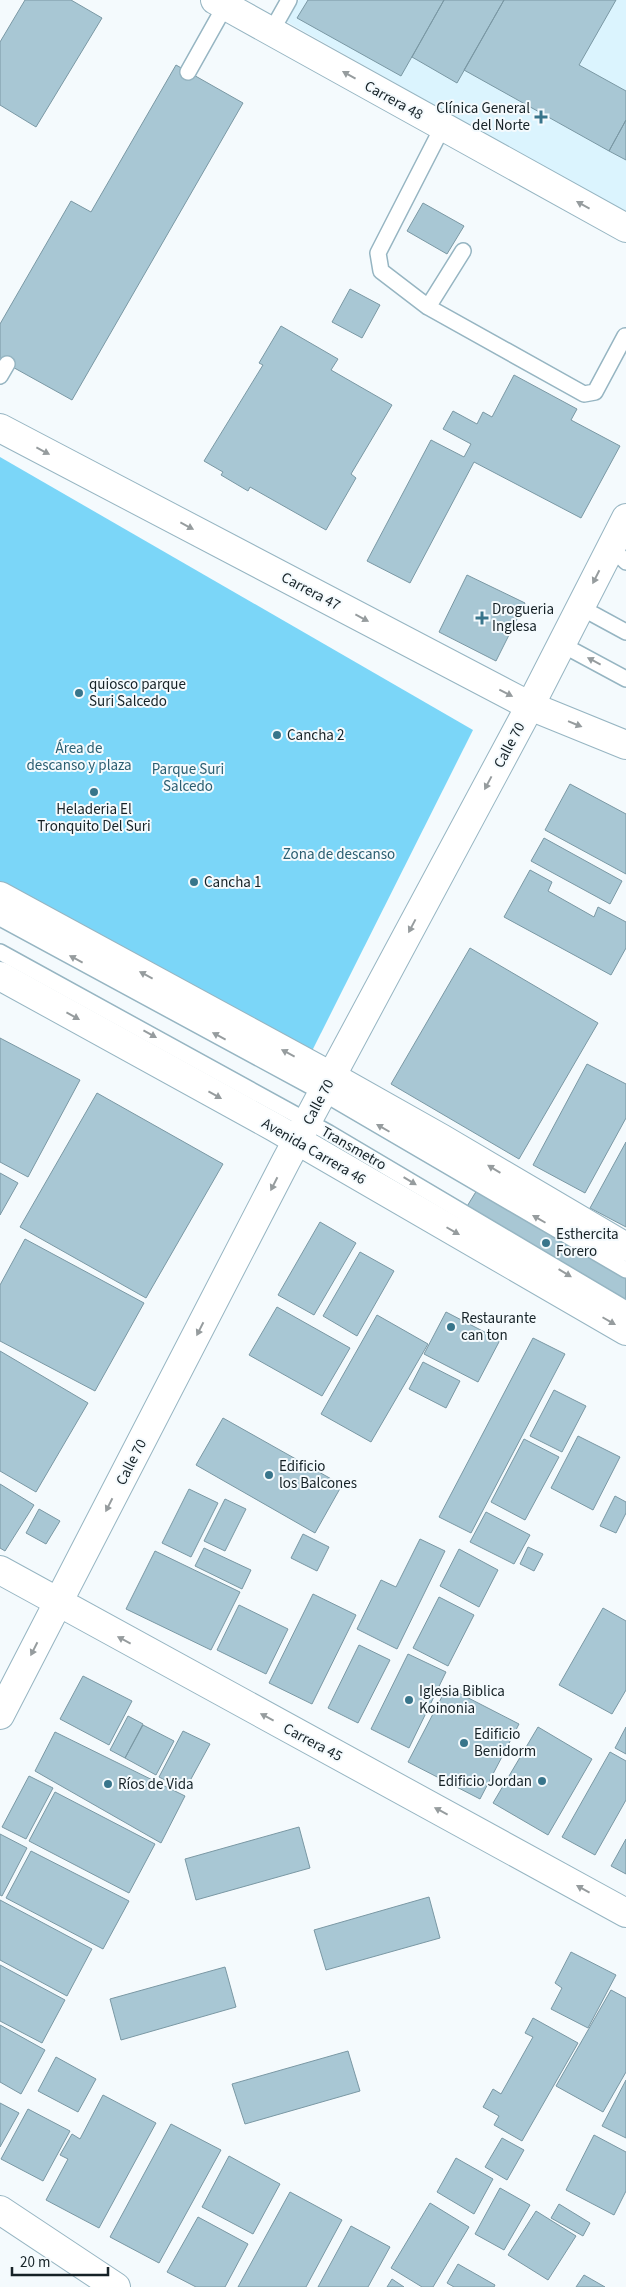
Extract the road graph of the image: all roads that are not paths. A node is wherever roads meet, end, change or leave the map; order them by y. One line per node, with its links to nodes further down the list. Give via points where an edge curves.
1 (289, 0): 3 (lane)
2 (220, 3): 3 (street, Carrera 48); 4 (lane)
3 (271, 32): 5 (street, Carrera 48, one-way to 3)
4 (188, 72)
5 (442, 128): 6 (street, Carrera 48, one-way to 5); 8 (lane, via 378,253 380,271)
6 (626, 228)
7 (463, 251): 8 (lane)
8 (428, 307): 9 (lane, via 588,395 595,392)
9 (625, 336)
10 (0, 428): 17 (street, Carrera 47, one-way to 17)
11 (626, 518): 12 (street, Calle 70)
12 (619, 555): 13 (street, Calle 70, one-way to 13)
13 (580, 607): 14 (lane); 15 (street, Calle 70)
14 (624, 626)
15 (561, 644): 16 (lane, one-way to 15); 17 (street, Calle 70)
16 (626, 679)
17 (530, 706): 18 (street, Carrera 47, one-way to 18); 23 (street, Calle 70, one-way to 23)
18 (624, 739)
19 (0, 896): 23 (street, one-way to 19)
20 (0, 918): 23 (lane, one-way to 20)
21 (0, 952): 24 (lane, Transmetro, one-way to 24)
22 (0, 976): 24 (street, Avenida Carrera 46, one-way to 24)
23 (327, 1084): 24 (street, Calle 70); 25 (street, one-way to 23, via 441,1138); 26 (lane, one-way to 23)
24 (302, 1131): 27 (lane, Transmetro, one-way to 27); 28 (street, Avenida Carrera 46, one-way to 28); 30 (street, Calle 70, one-way to 30)
25 (626, 1247)
26 (626, 1270)
27 (626, 1309)
28 (626, 1331)
29 (0, 1570): 30 (street, Carrera 45)
30 (58, 1603): 31 (street, Calle 70, one-way to 31); 32 (street, Carrera 45, one-way to 30)
31 (0, 1715)
32 (626, 1913)
33 (0, 2210): 34 (street)
34 (116, 2287)

